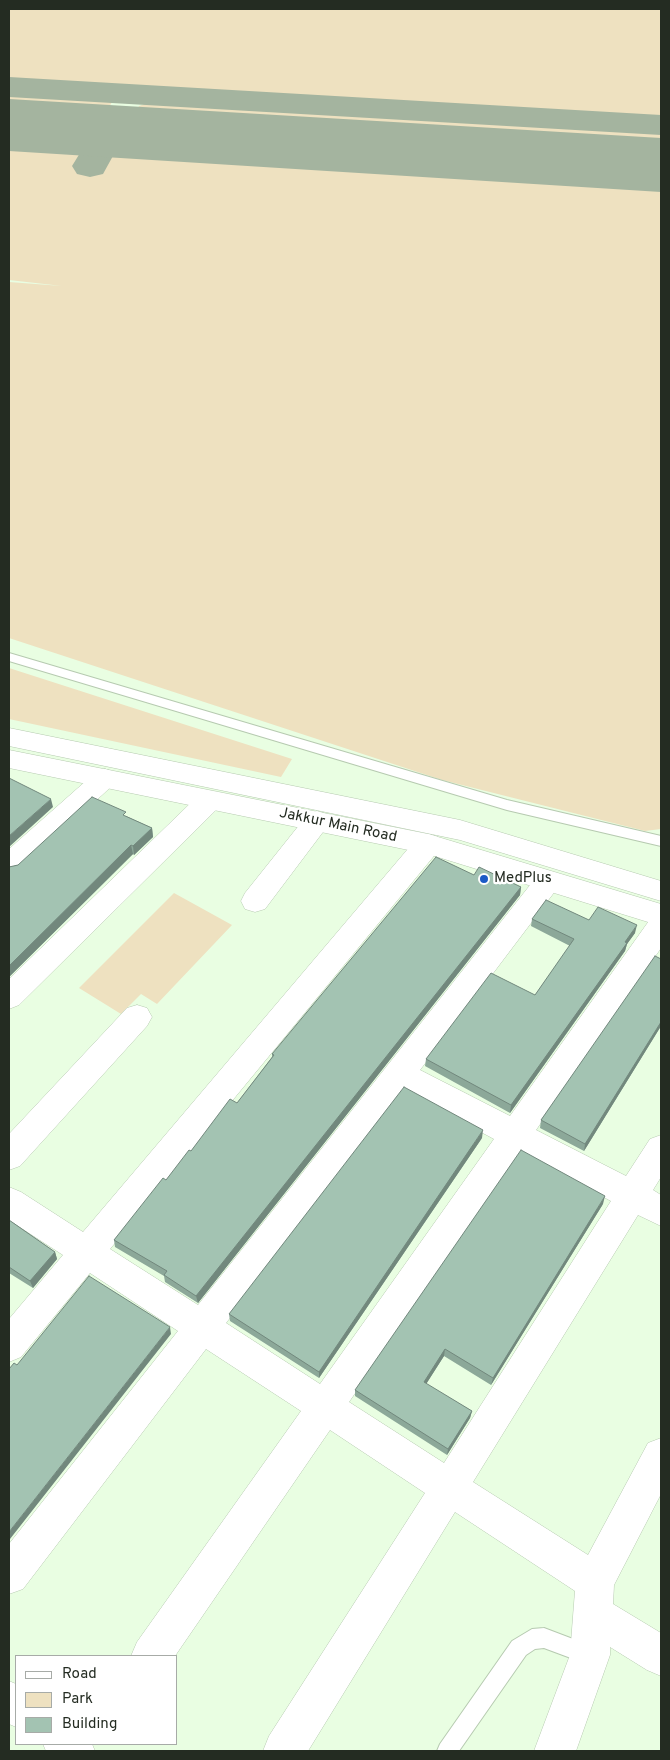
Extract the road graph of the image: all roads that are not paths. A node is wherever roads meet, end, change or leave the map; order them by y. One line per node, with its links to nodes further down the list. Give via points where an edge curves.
1 (9, 657): 7 (lane, via 507,805)
2 (9, 737): 11 (street, Jakkur Main Road, via 460,830)
3 (9, 759): 4 (street, Jakkur Main Road)
4 (105, 778): 5 (street, Jakkur Main Road); 9 (street)
5 (210, 800): 6 (street, Jakkur Main Road); 15 (street)
6 (317, 821): 8 (street, Jakkur Main Road); 12 (street)
7 (661, 841)
8 (428, 844): 10 (street, Jakkur Main Road); 23 (street)
9 (9, 865)
10 (548, 882): 13 (street, Jakkur Main Road); 17 (street)
11 (661, 891)
12 (254, 900)
13 (661, 915)
14 (661, 926): 18 (street)
15 (9, 997)
16 (137, 1017): 20 (street)
17 (400, 1074): 18 (street); 24 (street)
18 (516, 1134): 22 (street); 26 (street)
19 (661, 1148): 22 (street)
20 (9, 1156)
21 (9, 1202): 23 (street)
22 (646, 1204): 28 (street)
23 (86, 1252): 24 (street); 25 (street)
24 (202, 1327): 26 (street); 29 (street)
25 (9, 1345)
26 (325, 1407): 28 (street); 31 (street)
27 (661, 1456): 30 (street)
28 (449, 1487): 30 (street); 34 (street)
29 (9, 1575)
30 (594, 1598): 32 (street); 33 (street)
31 (152, 1655)
32 (590, 1656): 35 (lane, via 544,1638 532,1639 519,1648); 36 (street)
33 (661, 1656)
34 (284, 1751)
35 (447, 1751)
36 (556, 1751)

